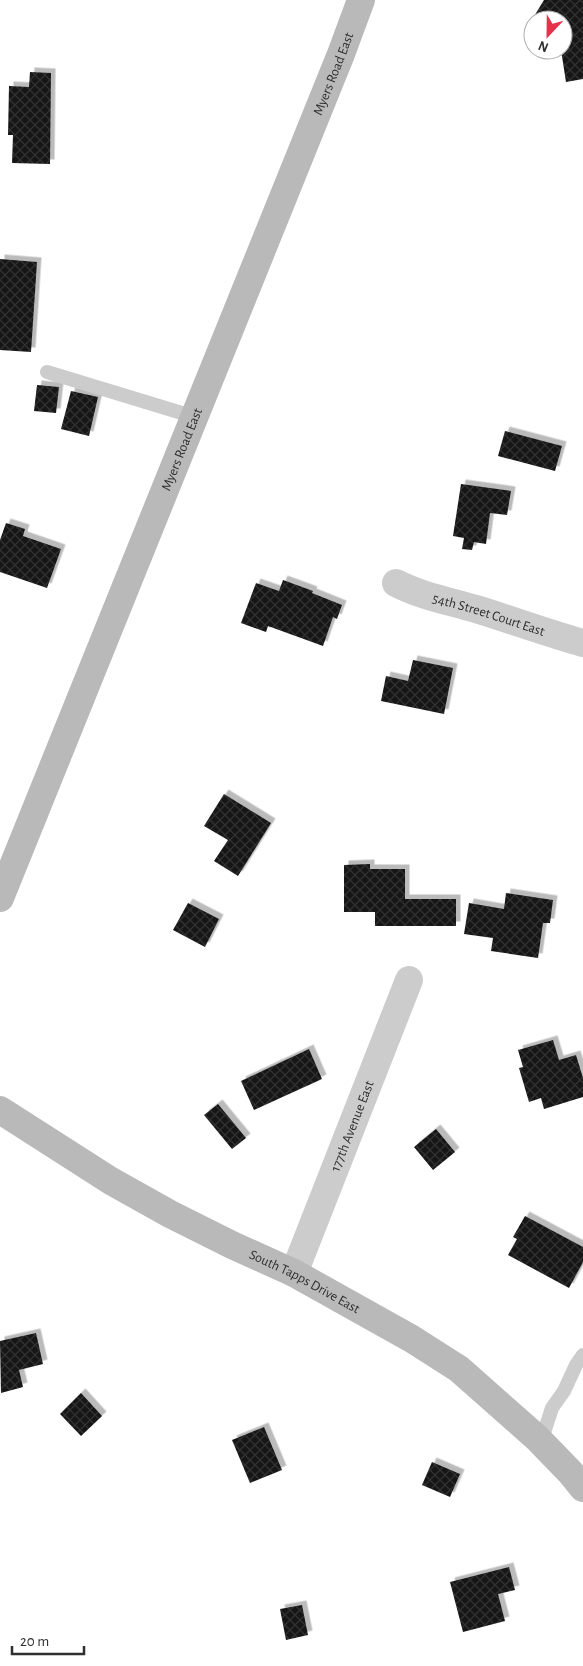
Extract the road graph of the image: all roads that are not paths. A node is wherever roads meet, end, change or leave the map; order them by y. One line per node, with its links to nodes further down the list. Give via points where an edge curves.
1 (361, 0): 3 (street, Myers Road East)
2 (47, 372): 3 (lane)
3 (195, 417): 6 (street, Myers Road East)
4 (396, 583): 5 (street, 54th Street Court East, via 436,599)
5 (583, 643)
6 (2, 892)
7 (409, 980): 9 (street, 177th Avenue East)
8 (0, 1110): 9 (street, South Tapps Drive East, via 136,1195)
9 (294, 1273): 11 (street, South Tapps Drive East, via 459,1369)
10 (583, 1355): 11 (lane, via 552,1408)
11 (541, 1442): 12 (street, South Tapps Drive East)
12 (583, 1488)

